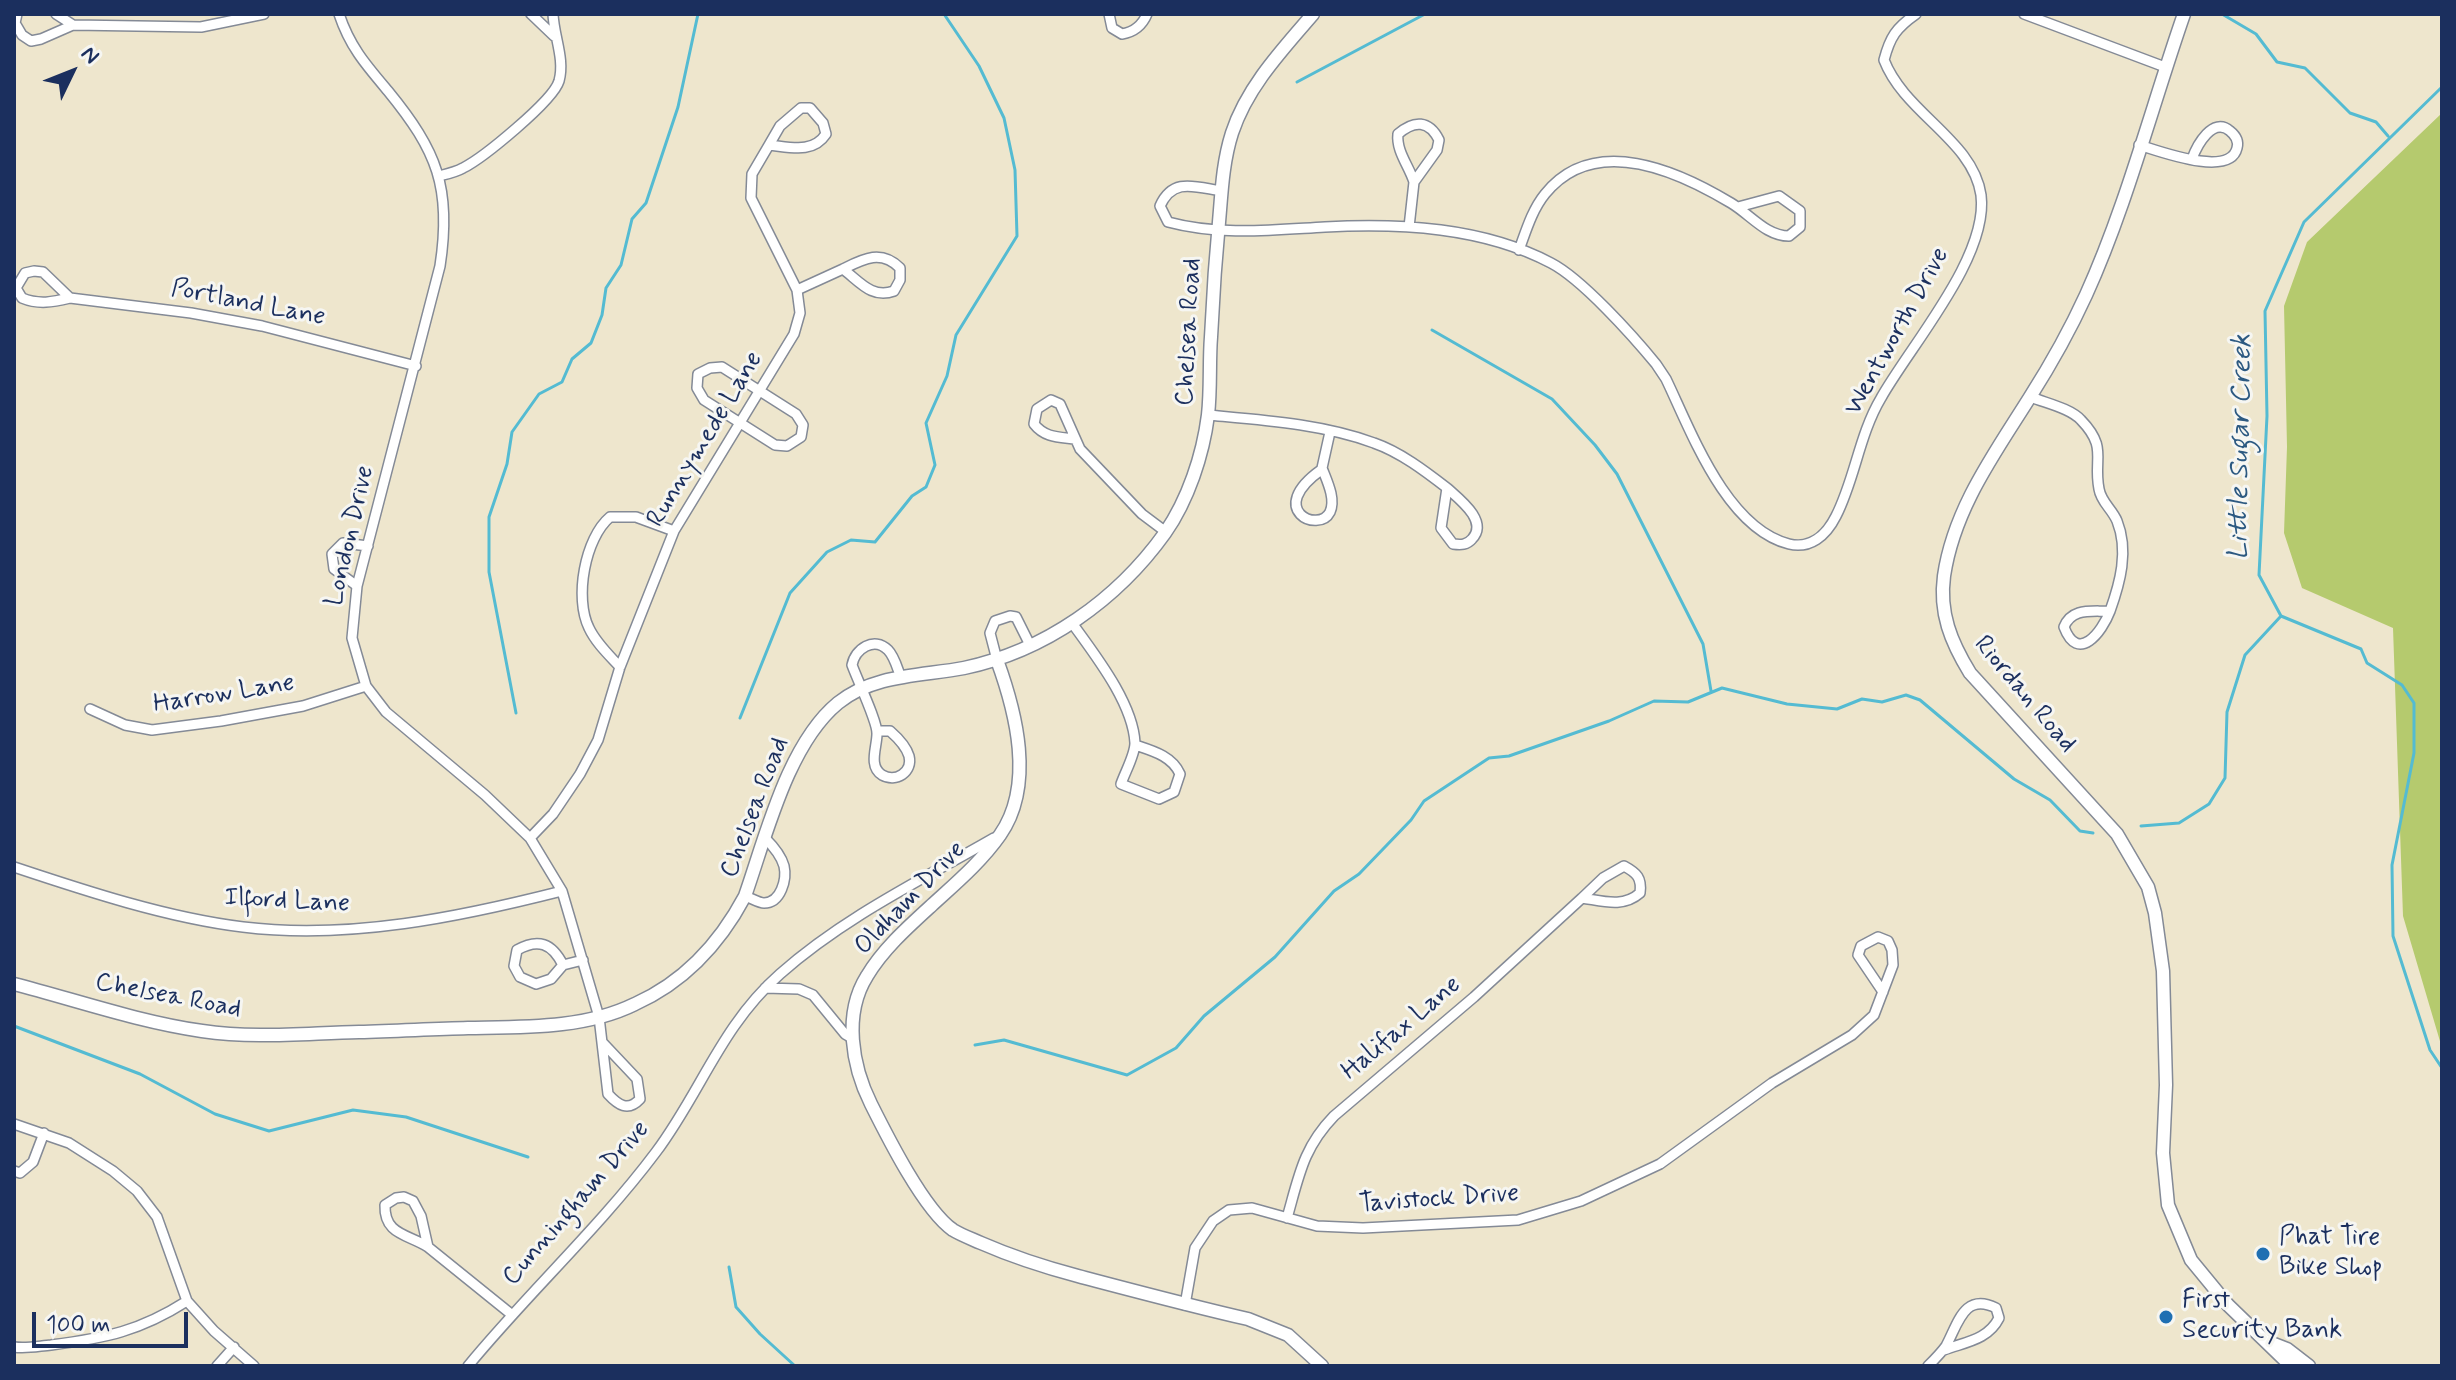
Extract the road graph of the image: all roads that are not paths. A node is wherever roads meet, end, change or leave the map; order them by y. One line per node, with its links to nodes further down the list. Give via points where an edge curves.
1 (17, 14): 13 (street, via 15,23 31,41)
2 (56, 14): 13 (street)
3 (264, 14): 13 (street, via 201,27)
4 (339, 14): 19 (street, London Drive, via 355,53 424,137)
5 (531, 14): 14 (street)
6 (553, 14): 14 (street)
7 (1109, 14): 8 (street, via 1112,28 1122,34 1141,25)
8 (1147, 14)
9 (1313, 14): 21 (street, Chelsea Road, via 1247,100 1232,132)
10 (1916, 14): 25 (street, Wentworth Drive, via 1890,38 1884,60 1899,89 1965,156 1978,179 1980,221 1956,284 1881,398 1835,518 1815,542 1802,547 1783,542 1740,511 1722,489 1666,379 1645,352 1579,284 1552,263)
11 (2024, 14): 15 (street)
12 (2184, 14): 15 (street, Riordan Road)
13 (73, 25)
14 (554, 36): 19 (street, via 562,63 558,85 488,152)
15 (2165, 67): 17 (street, Riordan Road)
16 (769, 145): 16 (street, Runnymede Lane, via 820,144 826,134 823,123 810,108 801,108 780,126); 27 (street, Runnymede Lane, via 752,174 751,198)
17 (2139, 145): 18 (street); 31 (street, Riordan Road, via 2087,294)
18 (2192, 159): 18 (street, via 2228,159 2237,150 2235,135 2227,128 2211,130)
19 (439, 176): 29 (street, London Drive, via 446,231)
20 (1414, 182): 20 (street, via 1439,140 1423,124 1398,134); 23 (street)
21 (1222, 191): 24 (street, Chelsea Road); 24 (street, Wentworth Drive, via 1180,185 1166,192 1160,206 1168,222)
22 (1738, 207): 22 (street, via 1779,236 1800,227 1800,211 1779,196); 25 (street, via 1663,169 1602,162 1569,173 1547,191)
23 (1409, 227): 24 (street, Wentworth Drive); 25 (street, Wentworth Drive, via 1467,233)
24 (1218, 231): 32 (street, Chelsea Road)
25 (1519, 250)
26 (843, 269): 26 (street, via 882,295 894,291 900,280 900,268 880,256); 27 (street)
27 (797, 290): 30 (street, Runnymede Lane, via 800,313 794,334)
28 (70, 298): 28 (street, Portland Lane, via 31,302 16,288 25,273 43,272); 29 (street, Portland Lane, via 248,324)
29 (416, 366): 40 (street, London Drive)
30 (759, 391): 33 (street, Runnymede Lane); 33 (street, via 722,367 698,374 697,388 704,400); 33 (street, via 796,414 803,425 801,437 787,446 775,445)
31 (2031, 397): 42 (street, via 2078,416 2095,437 2098,488 2117,521 2121,543 2122,577); 76 (street, Riordan Road, via 1971,495 1952,540 1942,609 1953,645 1970,673 2117,834 2148,887 2163,971 2168,1205 2191,1260 2228,1305)
32 (1208, 415): 34 (street); 39 (street, Chelsea Road, via 1195,471)
33 (739, 423): 38 (street, Runnymede Lane)
34 (1330, 432): 36 (street); 37 (street, via 1374,443)
35 (1075, 439): 35 (street, via 1060,404 1051,400 1037,409 1034,424 1040,431); 39 (street, via 1142,514)
36 (1322, 468): 36 (street, via 1300,488 1295,501 1304,518 1325,518 1330,512)
37 (1447, 488): 37 (street, via 1441,528 1453,544 1462,545 1476,534 1476,522)
38 (674, 531): 46 (street, Runnymede Lane); 46 (street, via 636,517 610,517 594,535 583,575 586,617)
39 (1166, 532): 43 (street, Chelsea Road, via 1138,567)
40 (368, 546): 41 (street, London Drive); 41 (street, via 343,543 332,554 334,569)
41 (357, 586): 48 (street, London Drive, via 352,638)
42 (2110, 611): 42 (street, via 2092,641 2074,642 2067,636 2064,627 2073,615)
43 (1072, 623): 44 (street, Chelsea Road); 52 (street, via 1110,675)
44 (1030, 645): 45 (street, Chelsea Road); 45 (street, via 1016,617 1002,617 990,633)
45 (997, 660): 47 (street, Chelsea Road); 53 (street, Oldham Drive, via 1018,737 1018,786)
46 (620, 667): 54 (street, Runnymede Lane, via 598,740 553,814)
47 (900, 675): 49 (street, Chelsea Road); 49 (street, via 886,648 868,645 854,655 852,665)
48 (366, 686): 50 (street, Harrow Lane, via 303,706 152,730); 54 (street, London Drive, via 386,712)
49 (861, 691): 51 (street); 55 (street, Chelsea Road, via 839,702 808,736)
50 (90, 709)
51 (878, 731): 51 (street, via 878,771 894,778 904,775 908,752 890,731)
52 (1135, 745): 52 (street, via 1157,752 1177,767 1174,792 1159,799 1121,784)
53 (1001, 835): 63 (street, Cunningham Drive, via 833,931); 66 (street, Oldham Drive, via 901,934 866,977)
54 (530, 838): 57 (street, London Drive)
55 (765, 838): 58 (street, Chelsea Road); 58 (street, via 784,864 781,891 763,903)
56 (14, 867): 57 (street, Ilford Lane, via 158,910 244,927 323,930 387,925)
57 (562, 891): 60 (street, London Drive)
58 (745, 896): 65 (street, Chelsea Road, via 703,957 678,979)
59 (1582, 898): 59 (street, Halifax Lane, via 1632,901 1641,883 1636,872 1624,866); 71 (street, Halifax Lane, via 1320,1130 1305,1154)
60 (583, 960): 61 (street); 65 (street, London Drive)
61 (563, 965): 61 (street, via 551,979 536,984 520,977 514,966 517,950 530,943 545,944)
62 (14, 984): 65 (street, Chelsea Road, via 159,1023 265,1037 541,1027)
63 (765, 988): 66 (street, via 813,995); 75 (street, Cunningham Drive, via 737,1019 656,1152)
64 (1883, 992): 64 (street, Tavistock Drive, via 1893,965 1892,950 1878,937 1861,946 1858,955); 71 (street, Tavistock Drive, via 1874,1015 1852,1035 1772,1083 1660,1164 1581,1201 1518,1220 1363,1228 1317,1226)
65 (599, 1017): 67 (street, London Drive)
66 (852, 1038): 74 (street, Oldham Drive, via 860,1081 897,1154 939,1217 954,1230 1021,1261)
67 (603, 1043): 67 (street, London Drive, via 637,1079 640,1099 634,1105 625,1107 608,1094)
68 (14, 1124): 69 (street)
69 (44, 1133): 70 (street, via 33,1162 20,1173); 73 (street, via 69,1143 137,1191 157,1217)
70 (14, 1171)
71 (1287, 1218): 74 (street, Tavistock Drive, via 1252,1208 1229,1210 1213,1221 1195,1248)
72 (428, 1247): 72 (street, via 413,1201 396,1198 385,1205 387,1223 396,1233); 75 (street)
73 (187, 1301): 77 (street, via 130,1331); 78 (street)
74 (1185, 1305): 83 (street, Oldham Drive, via 1274,1328)
75 (511, 1314): 82 (street, Cunningham Drive)
76 (2269, 1342): 85 (street, Riordan Road); 86 (street, Riordan Road)
77 (14, 1347)
78 (234, 1347): 80 (street); 81 (street)
79 (1944, 1350): 79 (street, via 1993,1330 1999,1318 1996,1308 1975,1303 1967,1309); 84 (street)
80 (217, 1366)
81 (254, 1366)
82 (468, 1366)
83 (1322, 1366)
84 (1928, 1366)
85 (2291, 1366)
86 (2309, 1366)

